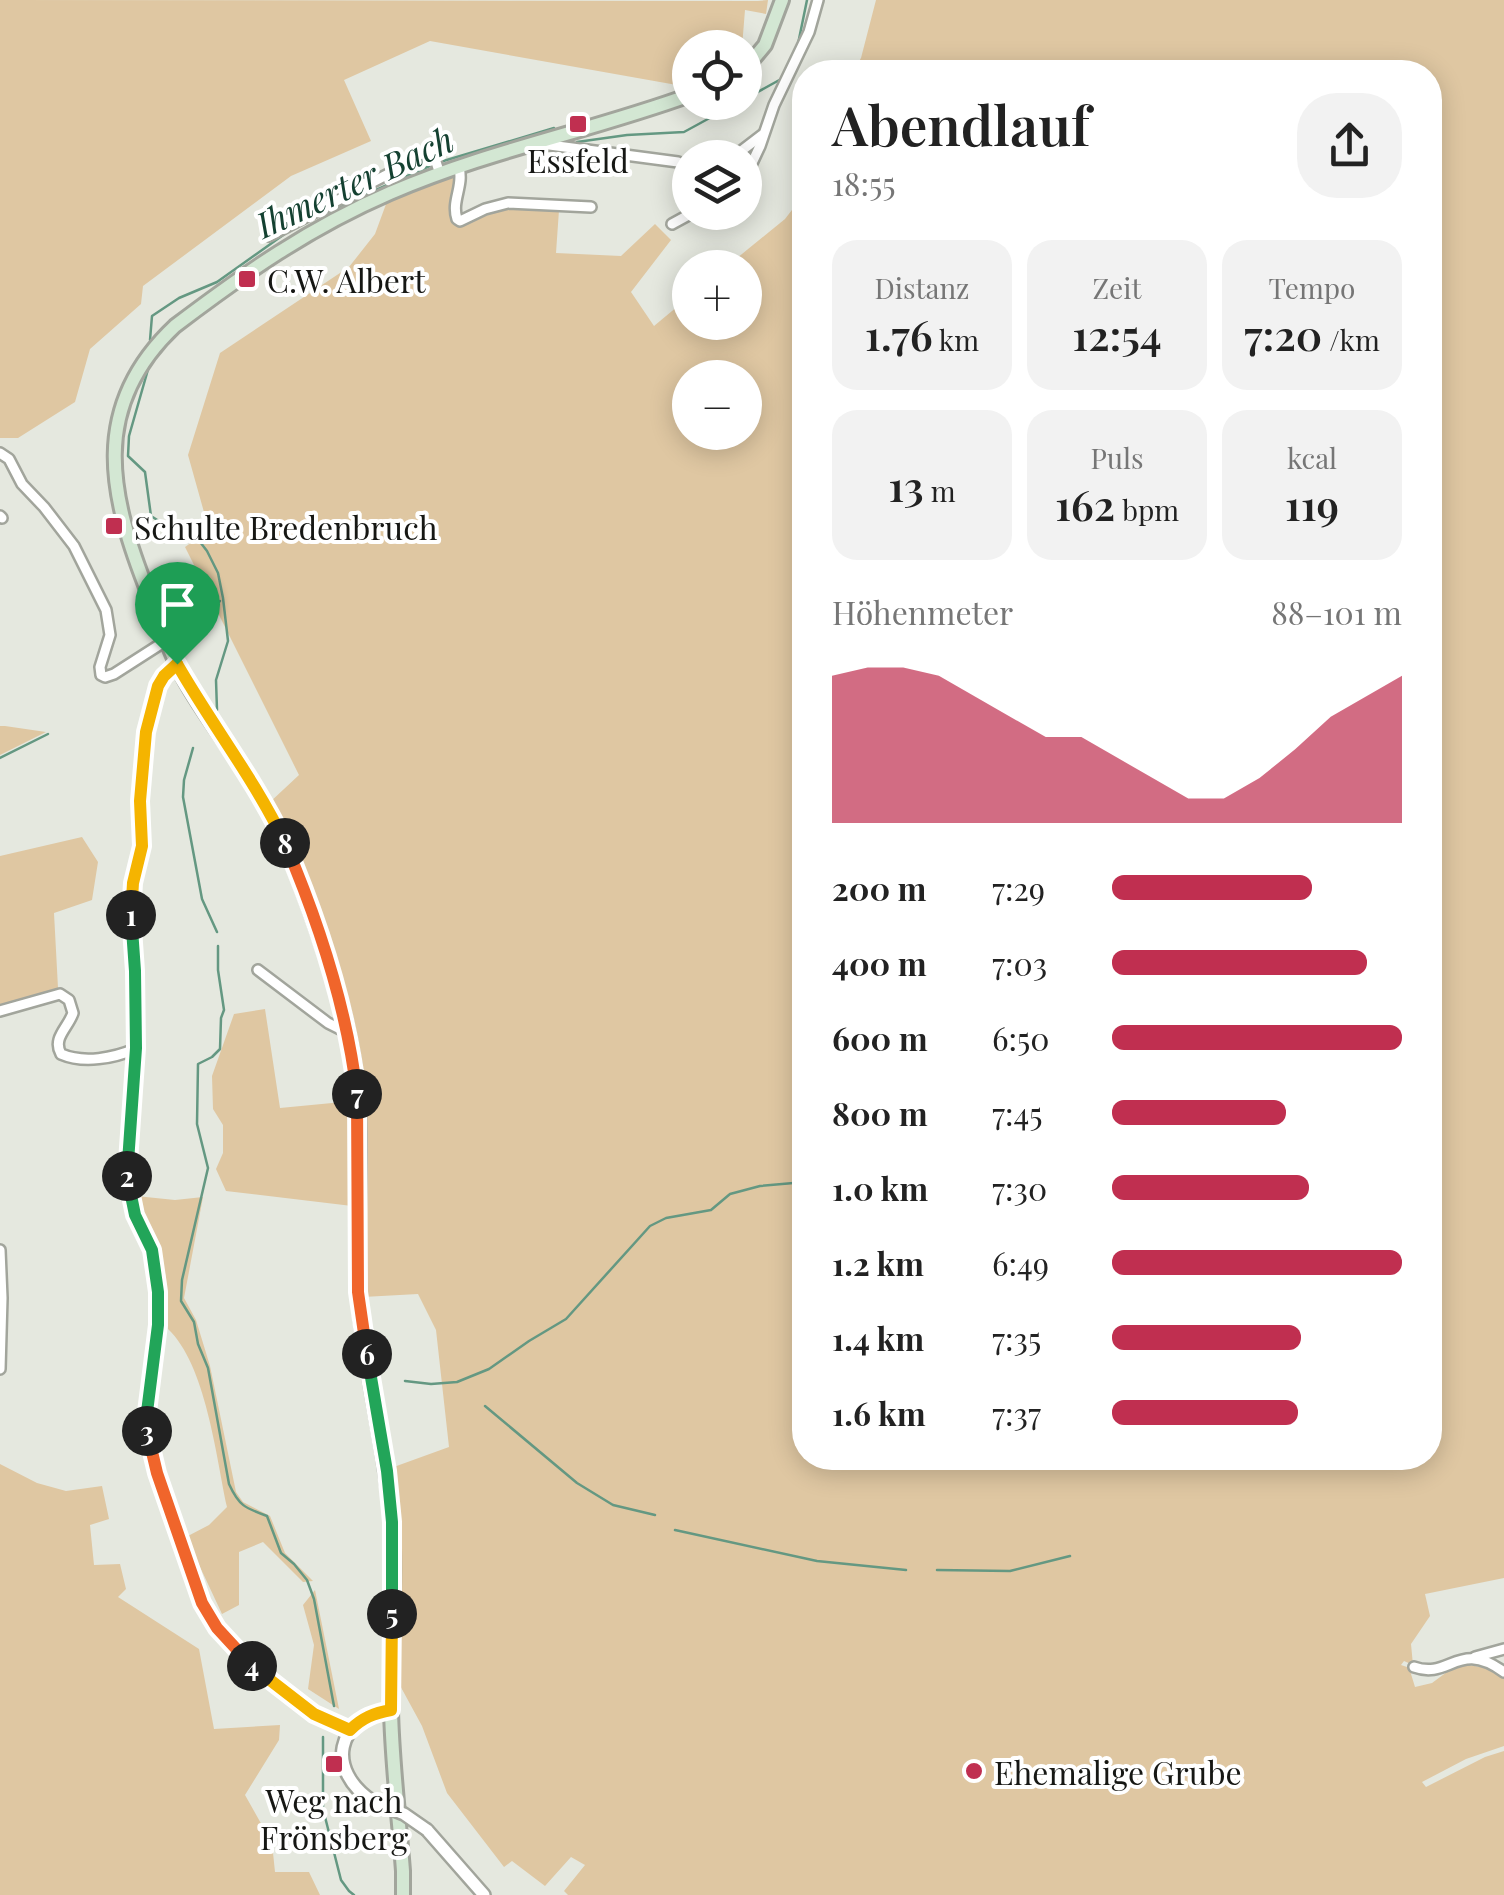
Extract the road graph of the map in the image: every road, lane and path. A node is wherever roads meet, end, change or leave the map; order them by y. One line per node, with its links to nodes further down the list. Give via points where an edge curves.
1 (782, 0): 3 (main road)
2 (818, 0): 4 (street)
3 (762, 49)
4 (796, 60)
5 (792, 68): 7 (street)
6 (672, 102): 10 (main road)
7 (762, 135): 8 (street); 9 (street)
8 (755, 140)
9 (761, 140)
10 (536, 144): 11 (street); 12 (main road)
11 (672, 161)
12 (459, 168): 13 (main road); 14 (street, via 454,206 460,221 508,203)
13 (440, 174): 15 (street, via 433,152 421,156); 17 (main road, via 278,251 175,326 142,362 116,434 116,492)
14 (591, 207)
15 (269, 236)
16 (0, 453): 17 (street, via 74,546 106,610 110,635 100,675 114,674)
17 (167, 640): 18 (main road)
18 (177, 664): 21 (main road, via 285,842); 22 (street, via 158,686 141,768 142,846 131,900)
19 (258, 970): 21 (street)
20 (0, 1011): 22 (street, via 60,994 72,1009 58,1040 62,1054 102,1058)
21 (348, 1033): 29 (main road, via 358,1108 359,1296 392,1522)
22 (136, 1048): 30 (street, via 126,1174 157,1277 146,1421 154,1464 210,1618 276,1686)
23 (0, 1250): 24 (street)
24 (0, 1370)
25 (1504, 1649): 26 (street)
26 (1472, 1658): 27 (street, via 1427,1672); 28 (street)
27 (1414, 1667)
28 (1504, 1672)
29 (391, 1710): 30 (street); 31 (main road)
30 (350, 1730): 32 (street, bridge, via 342,1753 353,1786 427,1830)
31 (403, 1895)
32 (484, 1895)

